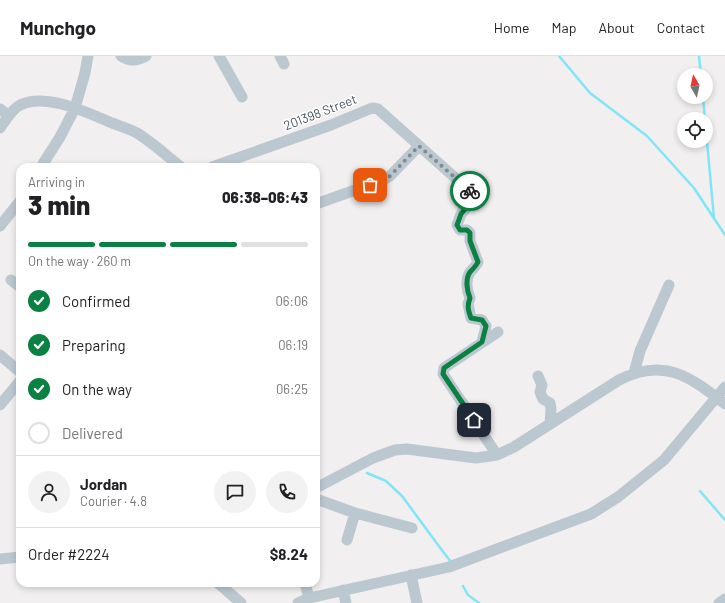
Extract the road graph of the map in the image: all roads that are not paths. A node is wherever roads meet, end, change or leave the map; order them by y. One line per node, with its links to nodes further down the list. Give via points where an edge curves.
1 (88, 56): 6 (street)
2 (122, 56): 3 (street, via 135,61)
3 (146, 56)
4 (220, 56): 5 (street)
5 (242, 97)
6 (75, 108): 7 (street, via 39,101); 10 (street); 11 (street, via 136,132)
7 (4, 112): 8 (street)
8 (0, 128)
9 (419, 146): 12 (street, 201398 Street, via 378,109 372,108 335,124); 13 (street, via 383,180); 18 (street, 201398 Street, via 478,198 461,214 457,225 460,230 467,230 470,233 470,241 478,262 470,273 467,291 471,318 482,320 486,326)
10 (44, 163)
11 (176, 163)
12 (223, 163)
13 (320, 203)
14 (16, 206): 15 (street)
15 (0, 226)
16 (670, 285): 21 (street, via 640,351)
17 (498, 332): 18 (street)
18 (482, 342): 29 (street, via 444,368 443,374)
19 (0, 355): 20 (street)
20 (16, 369)
21 (634, 373): 25 (street, via 657,369 683,375); 28 (street)
22 (538, 376): 28 (street, via 543,399 550,403)
23 (16, 386): 27 (street)
24 (725, 387): 25 (street)
25 (716, 397): 26 (street); 37 (street, via 664,460 595,512 462,563)
26 (725, 404)
27 (0, 405)
28 (550, 424): 29 (street)
29 (497, 455): 30 (street, via 476,458 407,449 395,450 373,458)
30 (320, 486)
31 (320, 500): 32 (street)
32 (355, 513): 33 (street); 34 (street)
33 (412, 528)
34 (347, 540)
35 (16, 557): 36 (street)
36 (0, 559)
37 (411, 576): 40 (street); 46 (street)
38 (223, 587): 43 (street)
39 (306, 587): 41 (street)
40 (343, 590): 41 (street); 45 (street)
41 (309, 598): 44 (street)
42 (725, 599): 47 (street)
43 (241, 603)
44 (298, 603)
45 (346, 603)
46 (417, 603)
47 (719, 603)

